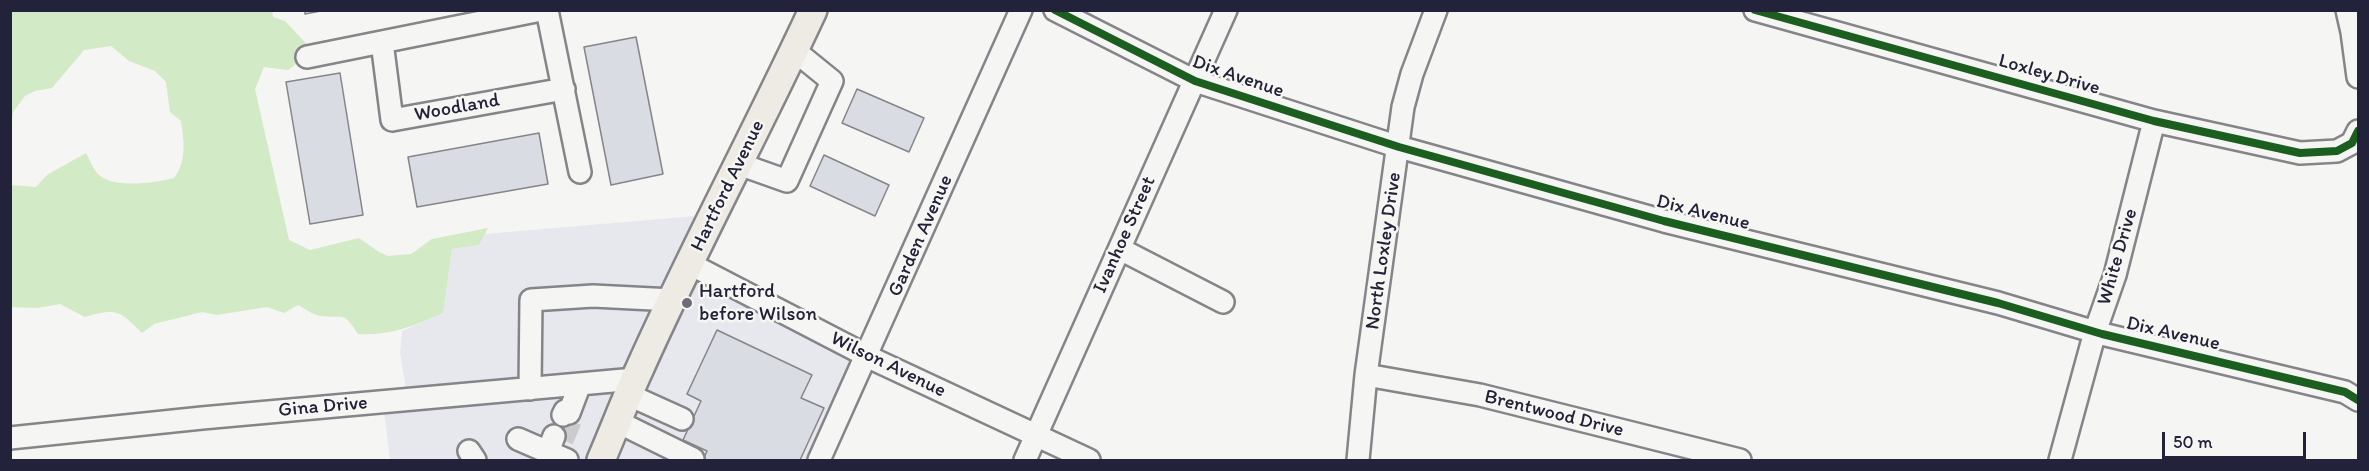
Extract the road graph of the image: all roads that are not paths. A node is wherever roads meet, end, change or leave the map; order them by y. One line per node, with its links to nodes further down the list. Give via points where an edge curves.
1 (541, 10): 10 (street)
2 (547, 10): 15 (street)
3 (1021, 10): 26 (street, Garden Avenue)
4 (1055, 10): 14 (street, Dix Avenue)
5 (1226, 10): 14 (street, Ivanhoe Street)
6 (1436, 10): 18 (street, North Loxley Drive, via 1403,107)
7 (1755, 10): 16 (street, Loxley Drive)
8 (2347, 10): 13 (street)
9 (804, 16): 11 (main road, Hartford Avenue)
10 (382, 42): 12 (street); 15 (street, Woodland, via 392,120)
11 (795, 51): 19 (main road, Hartford Avenue); 19 (street, via 832,81 787,180)
12 (307, 57)
13 (2358, 77)
14 (1195, 81): 18 (street, Dix Avenue); 21 (street, Ivanhoe Street)
15 (564, 89): 20 (street)
16 (2154, 121): 17 (street, Loxley Drive, via 2300,153 2337,151 2352,143); 25 (street, White Drive, via 2115,275)
17 (2358, 131)
18 (1399, 147): 25 (street, Dix Avenue, via 1664,221 1998,303); 27 (street, North Loxley Drive)
19 (739, 164): 22 (main road, Hartford Avenue)
20 (580, 172)
21 (1120, 249): 24 (street); 35 (street, Ivanhoe Street)
22 (690, 264): 23 (main road, Hartford Avenue); 26 (street, Wilson Avenue)
23 (673, 300): 29 (main road, Hartford Avenue); 30 (street, via 593,296 531,300)
24 (1223, 302)
25 (2095, 332): 31 (street, Dix Avenue, via 2345,392); 46 (street, White Drive)
26 (867, 356): 35 (street, Wilson Avenue); 41 (street, Garden Avenue)
27 (1366, 375): 44 (street, North Loxley Drive); 45 (street, Brentwood Drive, via 1480,395)
28 (580, 384): 29 (street, Gina Drive); 30 (street, Gina Drive); 32 (street)
29 (632, 387): 33 (street); 34 (main road, Hartford Avenue)
30 (530, 389): 36 (street, Gina Drive)
31 (2358, 400)
32 (568, 416)
33 (682, 419)
34 (618, 422): 39 (main road, Hartford Avenue); 40 (street)
35 (1036, 435): 42 (street, Ivanhoe Street); 43 (street, Wilson Avenue)
36 (10, 438)
37 (518, 439): 38 (street)
38 (558, 449)
39 (605, 459)
40 (693, 459)
41 (819, 460)
42 (1025, 460)
43 (1089, 460)
44 (1358, 460)
45 (1740, 460)
46 (2060, 460)

